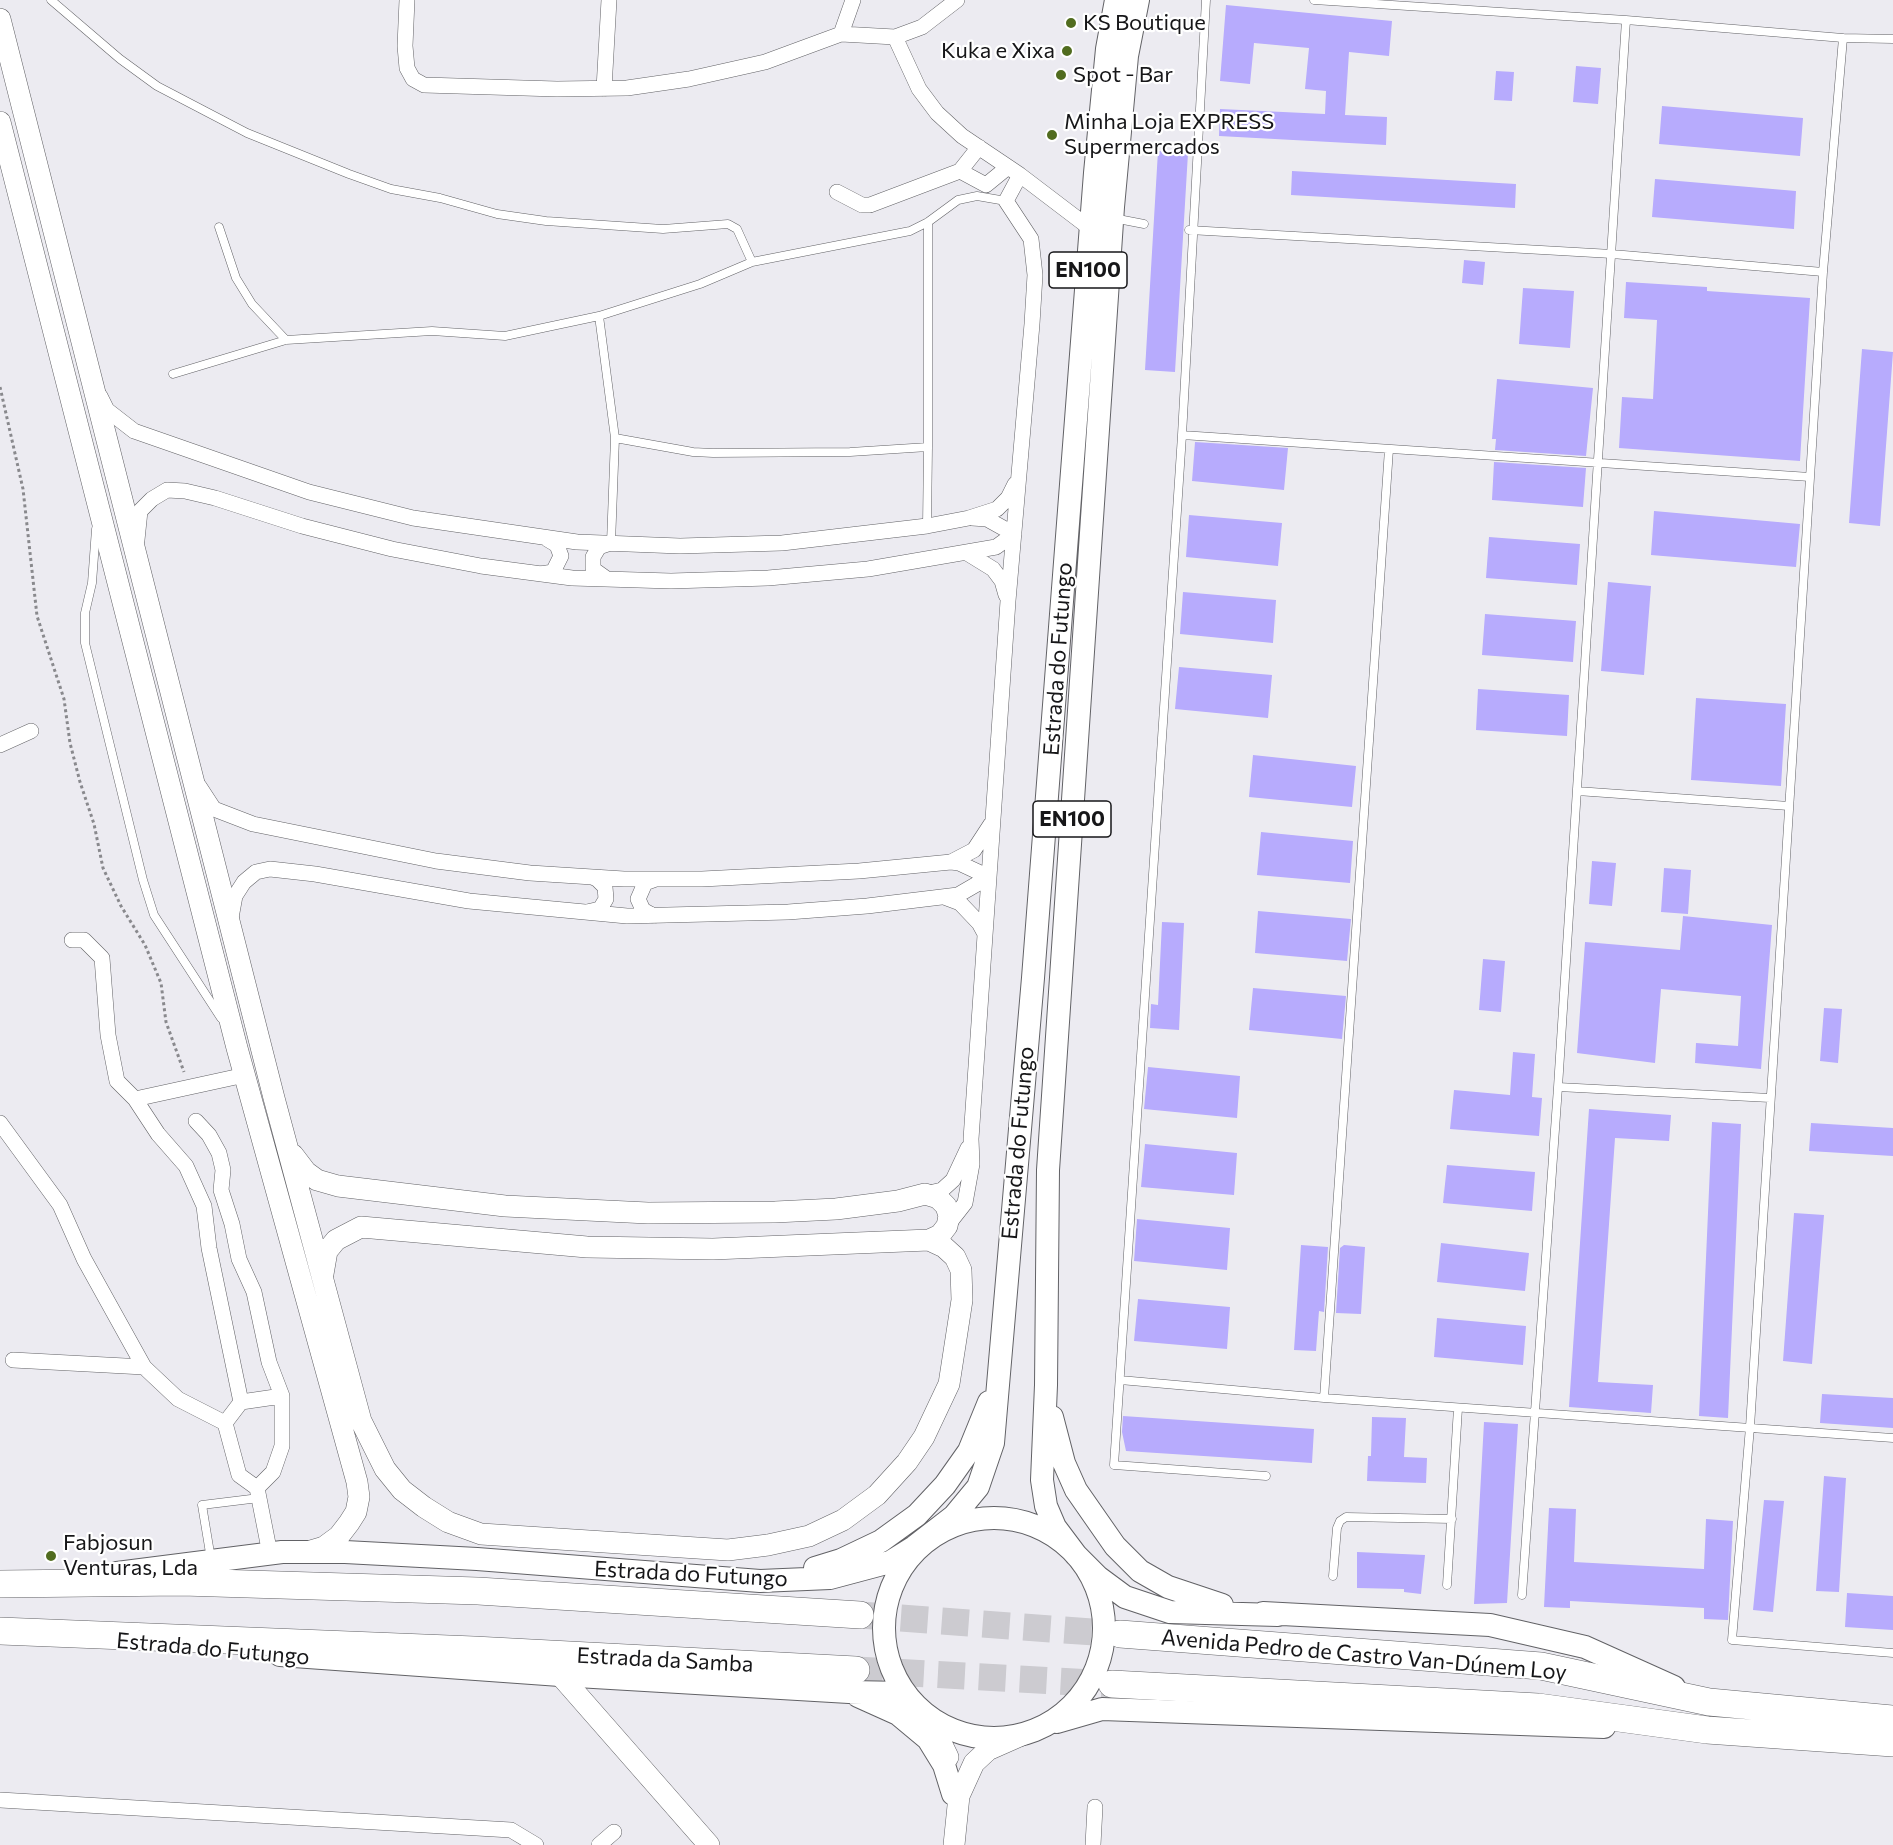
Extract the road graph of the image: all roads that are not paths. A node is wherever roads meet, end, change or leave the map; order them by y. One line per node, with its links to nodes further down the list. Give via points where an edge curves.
1 (51, 0): 30 (lane, via 157,86 247,133 349,174 391,189 546,222 663,230 728,224 737,229)
2 (408, 0): 16 (street, via 407,68 413,79 424,85)
3 (609, 0): 16 (street)
4 (853, 0): 12 (street)
5 (957, 0): 13 (street, via 922,27)
6 (1116, 0): 27 (main road, Estrada do Futungo / EN100, via 1107,49)
7 (1138, 0): 23 (main road, Estrada do Futungo / EN100, via 1127,56)
8 (1206, 0): 28 (lane)
9 (1314, 0): 11 (lane)
10 (0, 19): 35 (street)
11 (1626, 20): 14 (lane); 29 (lane)
12 (841, 34): 13 (street); 16 (street, via 735,70)
13 (895, 37): 18 (street, via 919,89 937,113)
14 (1843, 38): 15 (lane); 31 (lane)
15 (1893, 39)
16 (604, 89)
17 (0, 122): 41 (street)
18 (979, 147): 19 (street); 20 (street)
19 (960, 171): 20 (street, via 986,184); 21 (street, via 870,205)
20 (1014, 171): 22 (street); 27 (street)
21 (837, 192)
22 (1006, 201): 24 (lane, via 977,196 958,200); 42 (street, via 1031,239 1035,275)
23 (1113, 218): 25 (lane); 93 (main road, Estrada do Futungo / EN100, via 1048,1170)
24 (928, 222): 30 (lane, via 910,231); 38 (lane)
25 (1144, 224)
26 (219, 227): 33 (lane, via 236,278 252,304)
27 (1091, 229): 92 (main road, Estrada do Futungo / EN100)
28 (1192, 230): 29 (lane); 36 (lane)
29 (1612, 254): 31 (lane); 40 (lane)
30 (752, 262): 32 (lane, via 700,284)
31 (1823, 272): 43 (lane)
32 (599, 316): 33 (lane, via 505,336 432,331); 37 (lane)
33 (286, 340): 34 (lane)
34 (173, 374)
35 (91, 378): 47 (street, via 107,410 134,431 257,476 413,518); 50 (street)
36 (1182, 435): 39 (lane); 91 (lane)
37 (615, 438): 38 (lane, via 713,453); 48 (lane)
38 (928, 447): 45 (lane)
39 (1389, 449): 40 (lane); 95 (lane)
40 (1598, 463): 43 (lane); 57 (lane)
41 (90, 471): 70 (street); 70 (lane, via 96,526 84,644 143,880 154,915)
42 (1019, 476): 44 (street, via 1008,498 997,509); 46 (street)
43 (1810, 477): 58 (lane)
44 (969, 518): 45 (street); 46 (street, via 987,519)
45 (927, 526): 48 (street, via 782,543)
46 (1014, 534): 49 (street, via 996,547); 53 (street)
47 (546, 539): 48 (street); 51 (street, via 557,545 561,556 553,572)
48 (611, 543): 52 (street, via 600,547 593,557 593,569)
49 (967, 553): 52 (street, via 868,569 768,578); 53 (street, via 993,569 1002,581)
50 (140, 567): 51 (street, via 136,530 140,512 167,490 215,498 392,549); 56 (street)
51 (541, 574): 52 (street)
52 (607, 579)
53 (1008, 601): 59 (street)
54 (31, 731): 55 (street)
55 (0, 745)
56 (190, 767): 61 (street, via 214,809 253,824 436,861); 67 (street)
57 (1577, 791): 58 (lane); 72 (lane)
58 (1789, 806): 73 (lane)
59 (993, 819): 60 (street, via 974,850); 62 (street)
60 (951, 862): 62 (street); 63 (street, via 780,877)
61 (591, 877): 63 (street); 65 (street, via 602,882 606,899 600,909)
62 (989, 877): 64 (street, via 958,895); 68 (street)
63 (656, 879): 66 (street, via 645,883 638,899 643,910)
64 (944, 897): 66 (street, via 788,912); 68 (street, via 960,903)
65 (587, 912): 66 (street); 67 (street, via 469,901 270,868 256,872 244,882 231,909)
66 (654, 916)
67 (231, 927): 78 (street)
68 (985, 934): 77 (street)
69 (72, 940): 74 (street, via 84,940 102,958 108,1035 117,1081)
70 (237, 1048): 71 (street)
71 (245, 1075): 74 (street); 106 (street, via 358,1490 356,1512 339,1536 324,1547)
72 (1558, 1087): 73 (lane); 98 (lane)
73 (1770, 1098): 100 (lane)
74 (135, 1099): 79 (street, via 186,1166)
75 (196, 1121): 80 (street, via 219,1153 223,1170)
76 (0, 1123): 90 (street, via 60,1205 84,1259)
77 (971, 1139): 81 (street, via 953,1180 942,1190); 84 (street, via 969,1191 959,1213)
78 (286, 1142): 82 (street, via 306,1172 338,1186 505,1206); 88 (street)
79 (196, 1188): 80 (street); 96 (street, via 204,1206)
80 (221, 1190): 94 (street, via 238,1259 254,1292 269,1362)
81 (925, 1194): 83 (street, via 836,1209); 84 (street, via 946,1206)
82 (617, 1212): 83 (street); 86 (street, via 628,1217 633,1233 627,1244)
83 (681, 1212): 87 (street, via 670,1217 665,1228 671,1245)
84 (947, 1226): 85 (street)
85 (929, 1240): 87 (street); 88 (street, via 955,1257 961,1270 962,1300 949,1384 924,1437 876,1495 843,1520 809,1536 728,1550 481,1534 448,1522 424,1507 402,1490 385,1469 361,1421)
86 (616, 1247): 87 (street); 88 (street, via 361,1227 336,1240 327,1251)
87 (682, 1249)
88 (322, 1275)
89 (13, 1360): 90 (street)
90 (144, 1367): 99 (street, via 178,1399)
91 (1120, 1380): 95 (lane); 102 (lane, via 1114,1466)
92 (997, 1381): 105 (main road, Estrada do Futungo, via 993,1443 978,1487); 111 (main road, via 969,1451 917,1515 881,1541 841,1560)
93 (1046, 1385): 108 (main road, Estrada do Futungo, via 1042,1480 1046,1506 1055,1527); 116 (main road, via 1064,1464 1082,1500 1115,1546 1140,1570 1168,1587 1238,1609)
94 (282, 1396): 96 (street); 103 (street, via 282,1446 273,1472)
95 (1323, 1398): 97 (lane)
96 (241, 1402): 99 (street)
97 (1458, 1408): 98 (lane); 104 (lane)
98 (1536, 1413): 100 (lane); 114 (lane)
99 (225, 1423): 103 (street, via 239,1475)
100 (1750, 1427): 101 (lane); 120 (lane, via 1732,1640)
101 (1893, 1438)
102 (1266, 1476)
103 (258, 1493): 107 (street); 109 (lane, via 202,1504)
104 (1452, 1520): 110 (lane, via 1346,1517 1337,1528); 113 (lane)
105 (931, 1536): 108 (main road, via 980,1518 1007,1519 1048,1532); 111 (main road, Estrada do Futungo, via 890,1562 864,1571 830,1578); 124 (main road, via 896,1575 885,1609 884,1644 895,1678)
106 (306, 1552): 107 (main road, Estrada do Futungo); 111 (main road, Estrada do Futungo, via 477,1559)
107 (270, 1554): 109 (main road, Estrada do Futungo)
108 (1076, 1555): 116 (main road, Avenida Pedro de Castro Van-Dúnem Loy, via 1125,1597 1170,1612); 128 (main road, via 1096,1587 1101,1605 1103,1642 1096,1669 1083,1694 1070,1708)
109 (212, 1561): 112 (main road)
110 (1333, 1576)
111 (750, 1581)
112 (12, 1584): 115 (highway, Estrada do Futungo, via 182,1582 478,1591)
113 (1447, 1585)
114 (1522, 1595)
115 (860, 1615)
116 (1278, 1616): 125 (main road, via 1490,1625 1585,1647)
117 (12, 1632): 119 (highway, Estrada do Futungo); 121 (main road, Estrada do Futungo)
118 (1120, 1634): 125 (highway, Avenida Pedro de Castro Van-Dúnem Loy, via 1541,1666)
119 (474, 1650): 122 (highway, Estrada da Samba)
120 (1893, 1653)
121 (560, 1675): 122 (main road, Estrada do Futungo); 137 (street)
122 (852, 1681): 124 (main road, Estrada do Futungo); 130 (main road, via 927,1739 944,1765)
123 (1113, 1684): 127 (highway, Avenida Pedro de Castro Van-Dúnem Loy, via 1538,1707)
124 (911, 1700): 128 (main road, via 948,1728 966,1735 984,1738); 130 (street, via 945,1747 952,1770)
125 (1709, 1702): 126 (highway, Avenida Pedro de Castro Van-Dúnem Loy)
126 (1893, 1719)
127 (1707, 1730): 128 (main road, Avenida Pedro de Castro Van-Dúnem Loy, via 1102,1709); 129 (highway, Avenida Pedro de Castro Van-Dúnem Loy)
128 (1030, 1732): 133 (street, via 988,1750 974,1763 959,1796)
129 (1893, 1743)
130 (953, 1794): 133 (street)
131 (0, 1800): 135 (street, via 511,1830)
132 (1095, 1807): 139 (street)
133 (957, 1817): 138 (street)
134 (614, 1832): 136 (street)
135 (536, 1845)
136 (598, 1845)
137 (709, 1845)
138 (954, 1845)
139 (1093, 1845)

